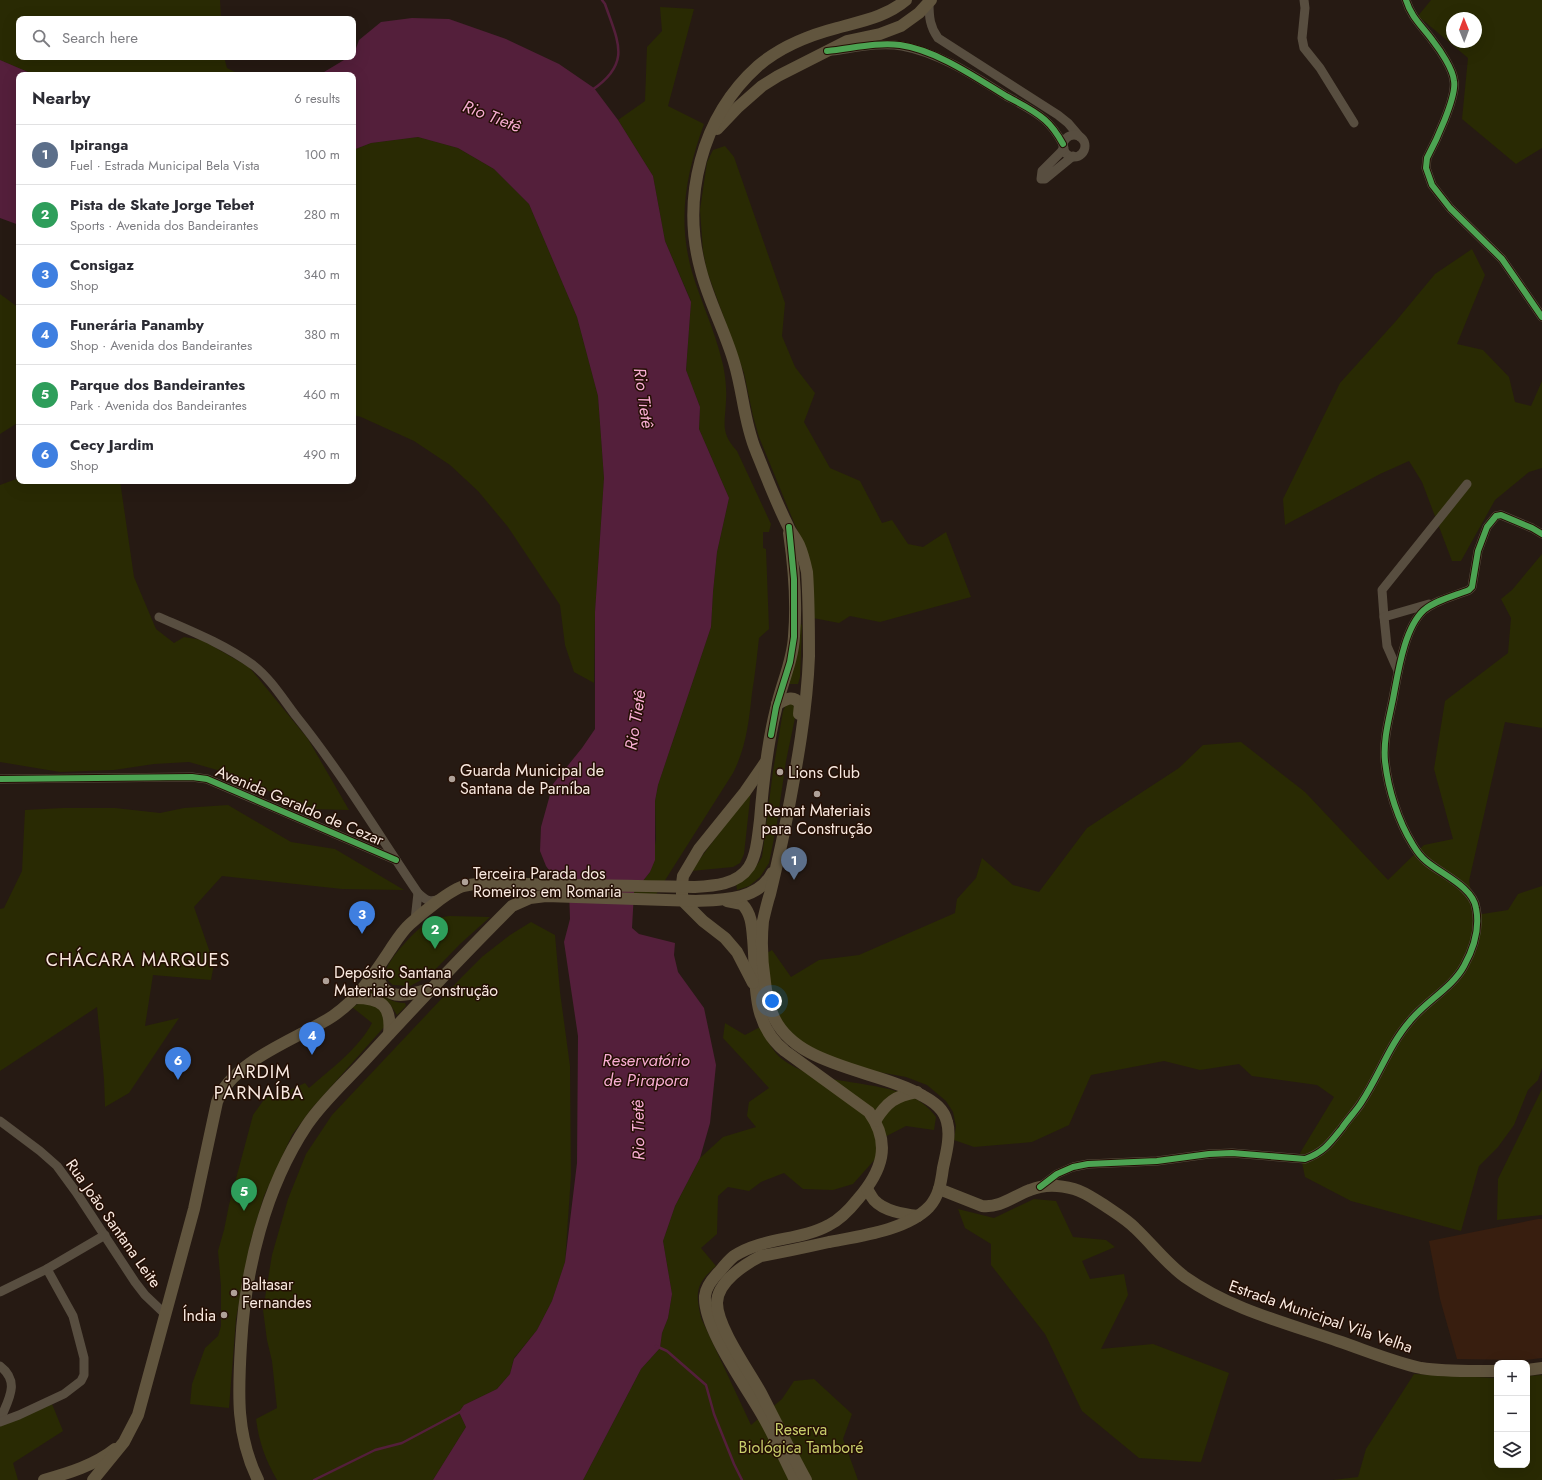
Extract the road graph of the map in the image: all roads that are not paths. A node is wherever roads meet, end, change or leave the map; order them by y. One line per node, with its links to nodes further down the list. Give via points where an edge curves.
1 (906, 0): 8 (main road, via 884,14 811,37 769,58 736,90 719,115)
2 (1304, 0): 6 (street, via 1304,48 1320,68)
3 (1406, 0): 11 (street, via 1410,12 1434,42 1454,81 1454,93 1427,158 1426,168 1432,185 1450,208 1502,259)
4 (930, 2): 5 (main road, via 901,26 880,34 847,41); 7 (street, via 929,19 938,38 1058,115)
5 (827, 51): 8 (main road, via 762,86 737,108); 9 (street, via 887,44 914,48 936,56 1035,113 1052,127)
6 (1354, 123)
7 (1080, 137): 9 (street, via 1068,137); 10 (street, via 1084,142 1084,149 1080,154)
8 (706, 142): 13 (main road, via 694,198 695,248 701,273 734,362 750,436)
9 (1063, 146): 10 (street, via 1067,154); 10 (street, via 1060,153 1040,173 1041,179 1046,179)
10 (1073, 156)
11 (1542, 317)
12 (1467, 484): 17 (street, via 1382,590)
13 (788, 527): 19 (main road, via 794,579 794,638 790,662); 20 (main road, via 799,544 804,559 808,589 809,656)
14 (1542, 534): 15 (street, via 1496,516 1487,527 1478,551 1472,587)
15 (1438, 602): 17 (street); 18 (street, via 1416,619)
16 (159, 617): 23 (street, via 225,648 254,666 266,677 319,745)
17 (1384, 617): 18 (street, via 1387,646)
18 (1398, 671): 38 (street, via 1385,744 1390,790 1412,844 1425,861 1458,884 1475,902 1477,922 1472,948 1458,976 1409,1021 1396,1039 1361,1103 1326,1148 1316,1155 1305,1159 1232,1153 1157,1161 1088,1164 1057,1174)
19 (777, 704): 20 (main road, via 784,699 793,698 800,704 796,753); 21 (main road)
20 (798, 759): 24 (main road)
21 (766, 760): 25 (main road, via 758,834 753,856 748,867 736,878 719,885 694,887); 31 (main road, via 745,792 699,849 683,876 682,884 685,903 737,952)
22 (0, 779): 23 (street, Avenida Geraldo de Cezar, via 207,779)
23 (396, 860): 26 (street)
24 (777, 863): 28 (main road, via 770,877 758,890 747,895); 35 (main road, via 763,921 762,953 769,1003 779,1026 798,1046 820,1059 897,1083)
25 (547, 890): 27 (main road, via 485,884 463,886); 28 (main road, via 696,901); 32 (main road, via 512,906)
26 (418, 893): 27 (street, via 429,901); 29 (street)
27 (440, 900): 29 (main road)
28 (714, 900): 31 (main road, via 738,903 747,908 752,924)
29 (415, 920): 30 (main road, via 403,931)
30 (376, 971): 32 (main road, via 378,982 393,995 408,995); 33 (main road)
31 (756, 987): 37 (main road, via 761,1018 775,1043 869,1112)
32 (430, 989): 34 (main road)
33 (355, 998): 34 (main road, via 371,999 382,1004 389,1014); 45 (main road, via 324,1022 293,1037 247,1066 235,1075 220,1093 194,1209)
34 (389, 1034): 54 (main road, via 308,1124 281,1174 257,1238 242,1319 239,1416 250,1464)
35 (917, 1092): 37 (main road, via 894,1099 882,1109); 40 (main road, via 934,1103 947,1121 947,1144)
36 (0, 1121): 42 (street, Rua João Santana Leite, via 56,1166)
37 (876, 1121): 39 (main road, via 882,1140 881,1162)
38 (1040, 1187): 40 (main road, Estrada Municipal Vila Velha, via 1002,1204 988,1206); 48 (main road, Estrada Municipal Vila Velha, via 1061,1186 1092,1197 1134,1226 1184,1277 1222,1300 1422,1368)
39 (867, 1188): 41 (main road, via 880,1205); 55 (main road, via 848,1211 829,1225 807,1234 759,1245 734,1256 706,1288 706,1309 712,1327 765,1420)
40 (939, 1189): 41 (main road, via 930,1205)
41 (918, 1216): 56 (main road, via 871,1234 761,1256 732,1275 719,1294 716,1302 724,1330)
42 (105, 1235): 43 (street); 45 (street, Rua João Santana Leite, via 135,1282)
43 (47, 1269): 44 (street); 50 (street, via 73,1316 84,1358 84,1375 81,1381 64,1394)
44 (0, 1292)
45 (165, 1314): 51 (main road, via 143,1400)
46 (0, 1366): 50 (street, via 11,1378 12,1386)
47 (1542, 1368): 49 (main road)
48 (1494, 1370)
49 (1530, 1370)
50 (0, 1421)
51 (124, 1442): 52 (main road, via 96,1461); 53 (main road)
52 (44, 1480)
53 (93, 1480)
54 (258, 1480)
55 (795, 1480)
56 (806, 1480)

